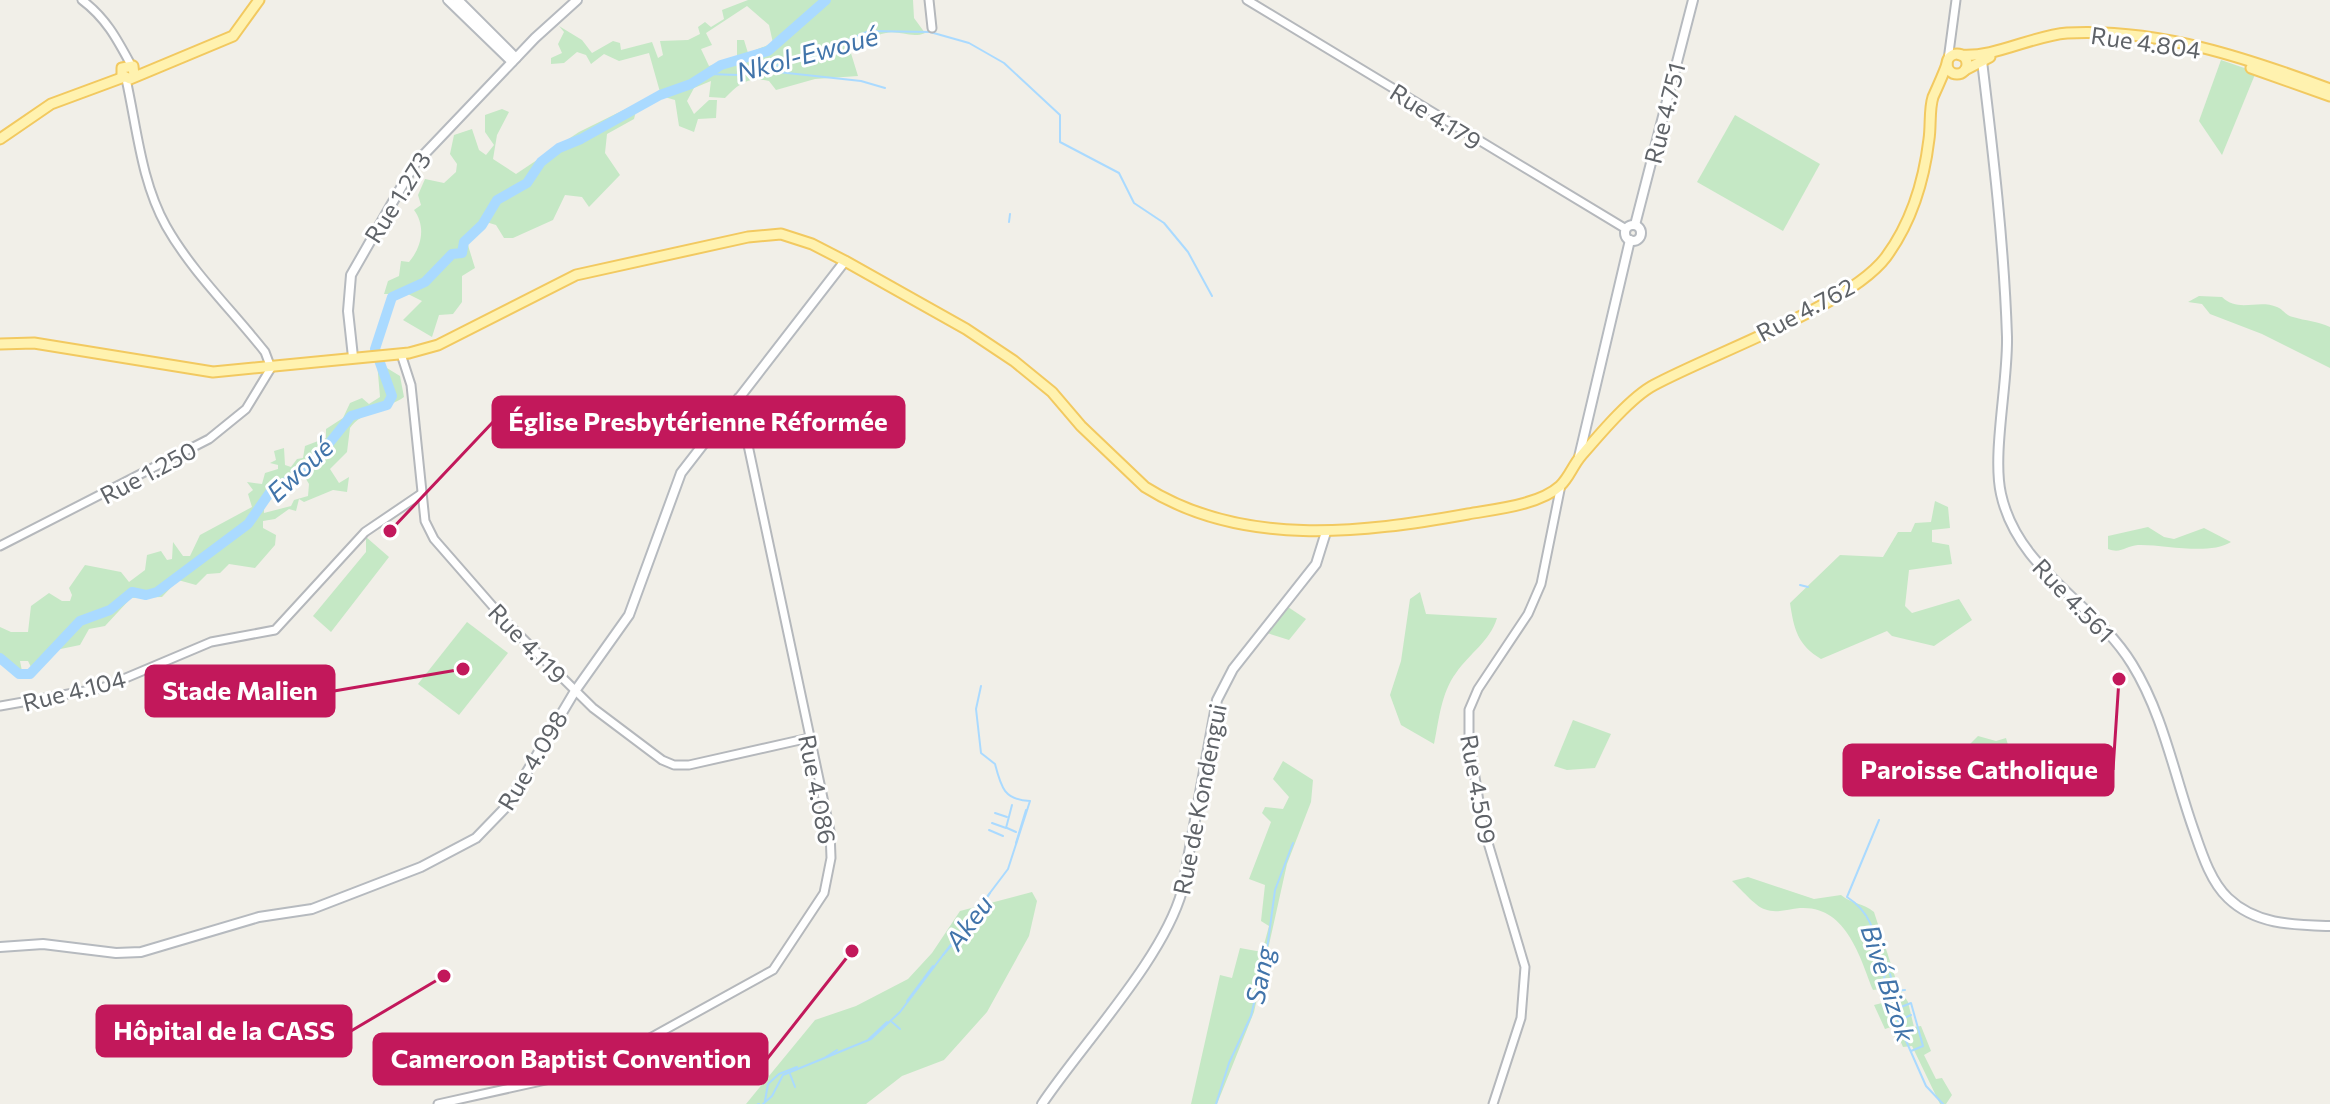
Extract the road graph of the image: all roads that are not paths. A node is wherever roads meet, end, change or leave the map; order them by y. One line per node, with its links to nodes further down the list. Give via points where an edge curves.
1 (82, 0): 16 (street, via 99,13 122,48)
2 (259, 0): 16 (main road, via 233,36 154,69)
3 (448, 0): 13 (main road)
4 (458, 0): 13 (main road)
5 (577, 0): 13 (main road, Rue 1.273)
6 (929, 0): 10 (street)
7 (1247, 0): 23 (street, Rue 4.179)
8 (1693, 0): 23 (main road, Rue 4.751)
9 (1956, 0): 11 (street)
10 (932, 28)
11 (1953, 36): 12 (street); 15 (street)
12 (1960, 55): 15 (main road, Rue 4.804); 17 (main road, via 1967,61); 19 (main road, Rue 4.804, via 2045,36 2117,34 2225,54)
13 (514, 60): 28 (main road, Rue 1.273, via 426,148 358,260 348,291)
14 (1982, 61): 17 (main road); 18 (main road, Rue 4.561); 21 (main road, via 2046,40 2125,40 2217,58)
15 (1948, 62): 17 (main road, via 1950,71); 20 (main road, Rue 4.762)
16 (127, 72): 22 (main road, via 40,110); 29 (street, via 143,165 166,225 265,352)
17 (1962, 72): 18 (main road); 20 (main road)
18 (1985, 82): 41 (main road, Rue 4.561, via 2007,340 1998,478 2006,512 2038,566 2131,663 2152,703 2196,838 2221,891 2247,913 2267,921)
19 (2330, 89)
20 (1937, 91): 33 (main road, Rue 4.762, via 1918,195 1876,268 1843,292 1646,390)
21 (2330, 96)
22 (0, 139)
23 (1630, 227): 24 (main road); 24 (main road, Rue 4.751, via 1640,228 1641,236)
24 (1630, 240): 33 (main road)
25 (845, 261): 27 (main road, via 805,241 768,234 615,264 546,288 438,345); 30 (main road, Rue 4.098); 36 (main road, via 1014,361 1153,492 1239,524)
26 (0, 344): 29 (main road, via 34,343 199,371)
27 (401, 354): 28 (main road); 35 (street, Rue 4.119, via 411,385)
28 (353, 357): 29 (main road)
29 (271, 368): 37 (street, Rue 1.250, via 252,402 209,439)
30 (737, 397): 31 (main road, Rue 4.098); 32 (street, Rue 4.086)
31 (726, 411): 32 (street); 38 (main road, Rue 4.098, via 681,473 629,615)
32 (743, 428): 40 (street, Rue 4.086)
33 (1579, 457): 34 (main road, Rue 4.762)
34 (1561, 485): 36 (main road, via 1541,497 1497,509 1419,524); 45 (street, Rue 4.509, via 1541,584 1528,614 1474,696 1468,716 1483,826 1525,967 1521,1018)
35 (421, 494): 38 (street, Rue 4.119, via 434,539); 39 (street, Rue 4.104, via 365,532 275,630 211,642 102,688)
36 (1326, 532): 43 (main road, Rue de Kondengui, via 1316,564 1233,669 1217,700 1175,913)
37 (0, 546)
38 (575, 691): 40 (street, Rue 4.119, via 631,739 674,765); 42 (main road, Rue 4.098, via 495,821 476,838 421,867 312,909 259,917 141,952 43,944)
39 (0, 706)
40 (809, 738): 44 (street, Rue 4.086, via 830,831 827,882 819,905 773,970 650,1038 588,1065 555,1078)
41 (2330, 926)
42 (0, 947)
43 (1046, 1102)
44 (438, 1104)
45 (1493, 1104)

